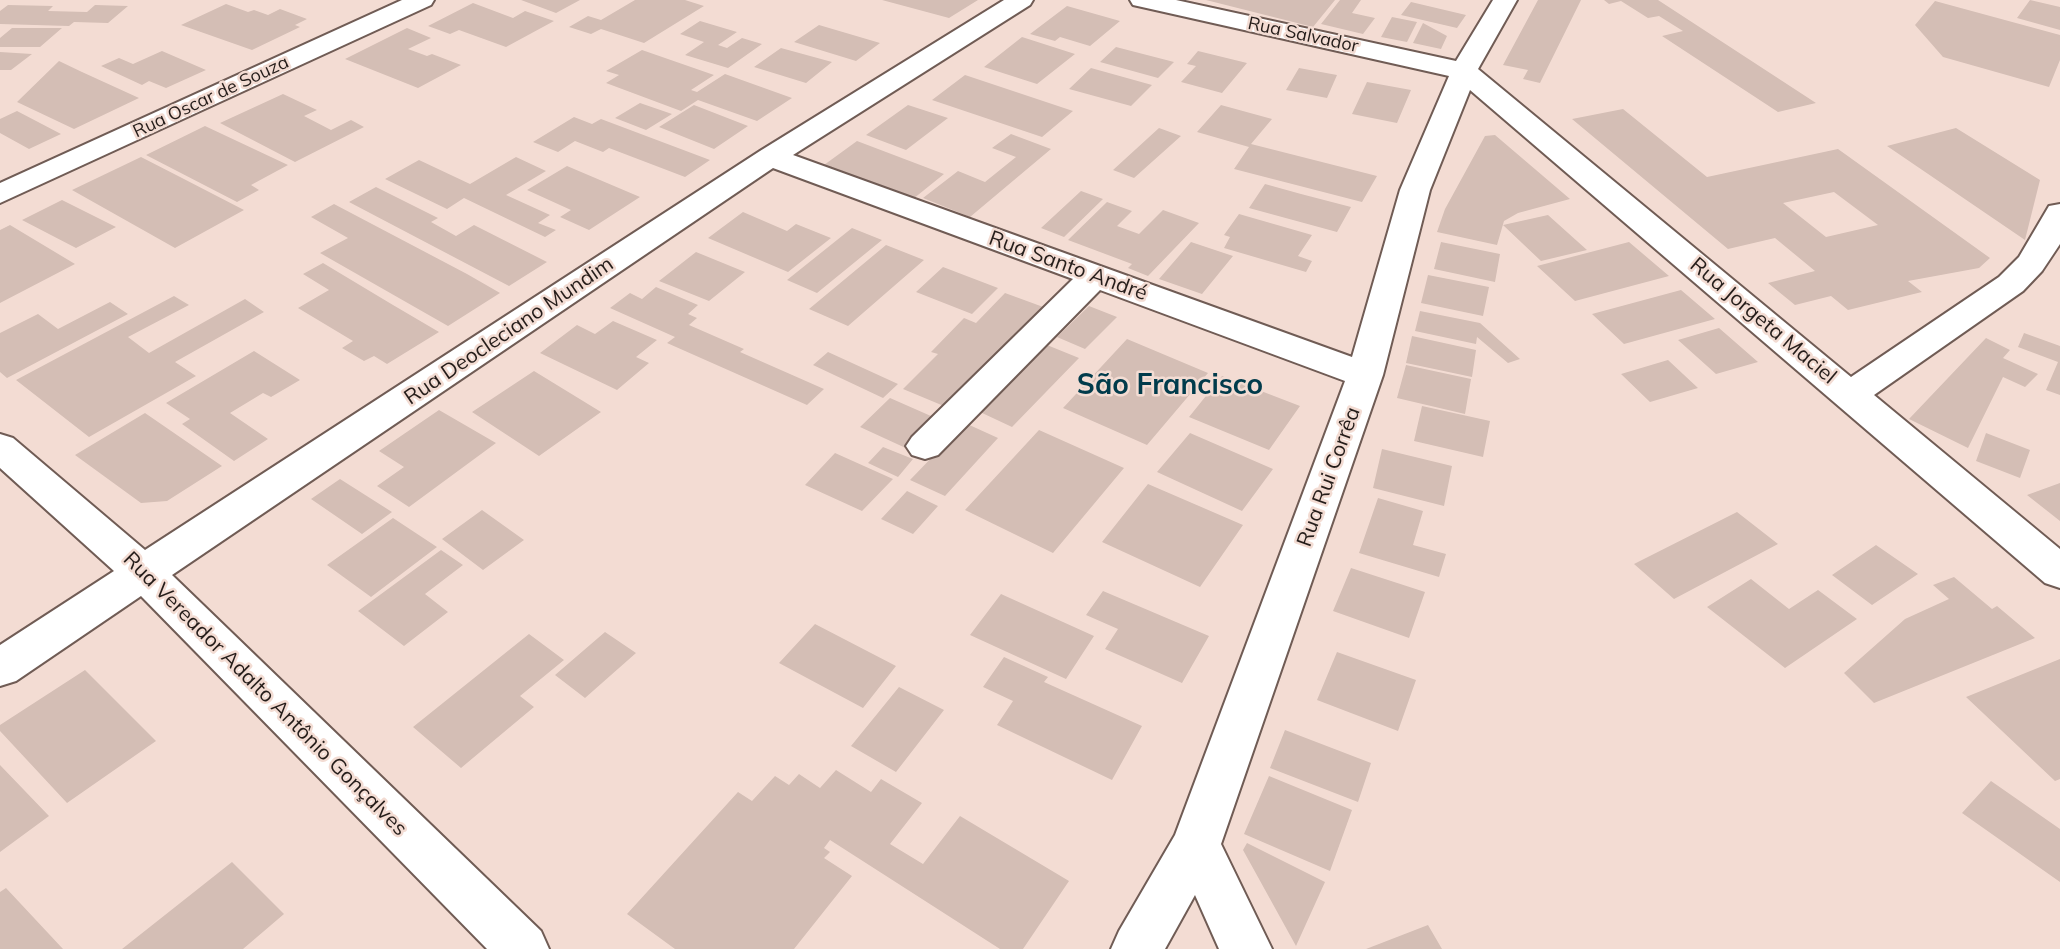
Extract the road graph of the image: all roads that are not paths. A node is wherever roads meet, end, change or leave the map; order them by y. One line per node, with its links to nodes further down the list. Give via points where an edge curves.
1 (422, 0): 7 (street, Rua Oscar de Souza)
2 (1021, 0): 6 (street, Rua Deocleciano Mundim)
3 (1142, 0): 5 (street, Rua Salvador)
4 (1505, 0): 5 (street, Rua Rui Corrêa)
5 (1464, 71): 10 (street, Rua Rui Corrêa, via 1415,190); 11 (street, Rua Jorgeta Maciel)
6 (770, 158): 9 (street, Rua Santo André); 15 (street, Rua Deocleciano Mundim)
7 (0, 194)
8 (2060, 213): 11 (street, via 2042,248 2011,284)
9 (1095, 276): 10 (street, Rua Santo André); 12 (street)
10 (1366, 375): 17 (street, Rua Rui Corrêa)
11 (1851, 394): 14 (street, Rua Jorgeta Maciel)
12 (925, 446)
13 (0, 447): 15 (street, Rua Vereador Adalto Antônio Gonçalves)
14 (2060, 572)
15 (145, 573): 16 (street, Rua Deocleciano Mundim); 18 (street, Rua Vereador Adalto Antônio Gonçalves)
16 (0, 668)
17 (1196, 845): 19 (street, Rua Rui Corrêa); 20 (street)
18 (523, 949)
19 (1137, 949)
20 (1246, 949)

